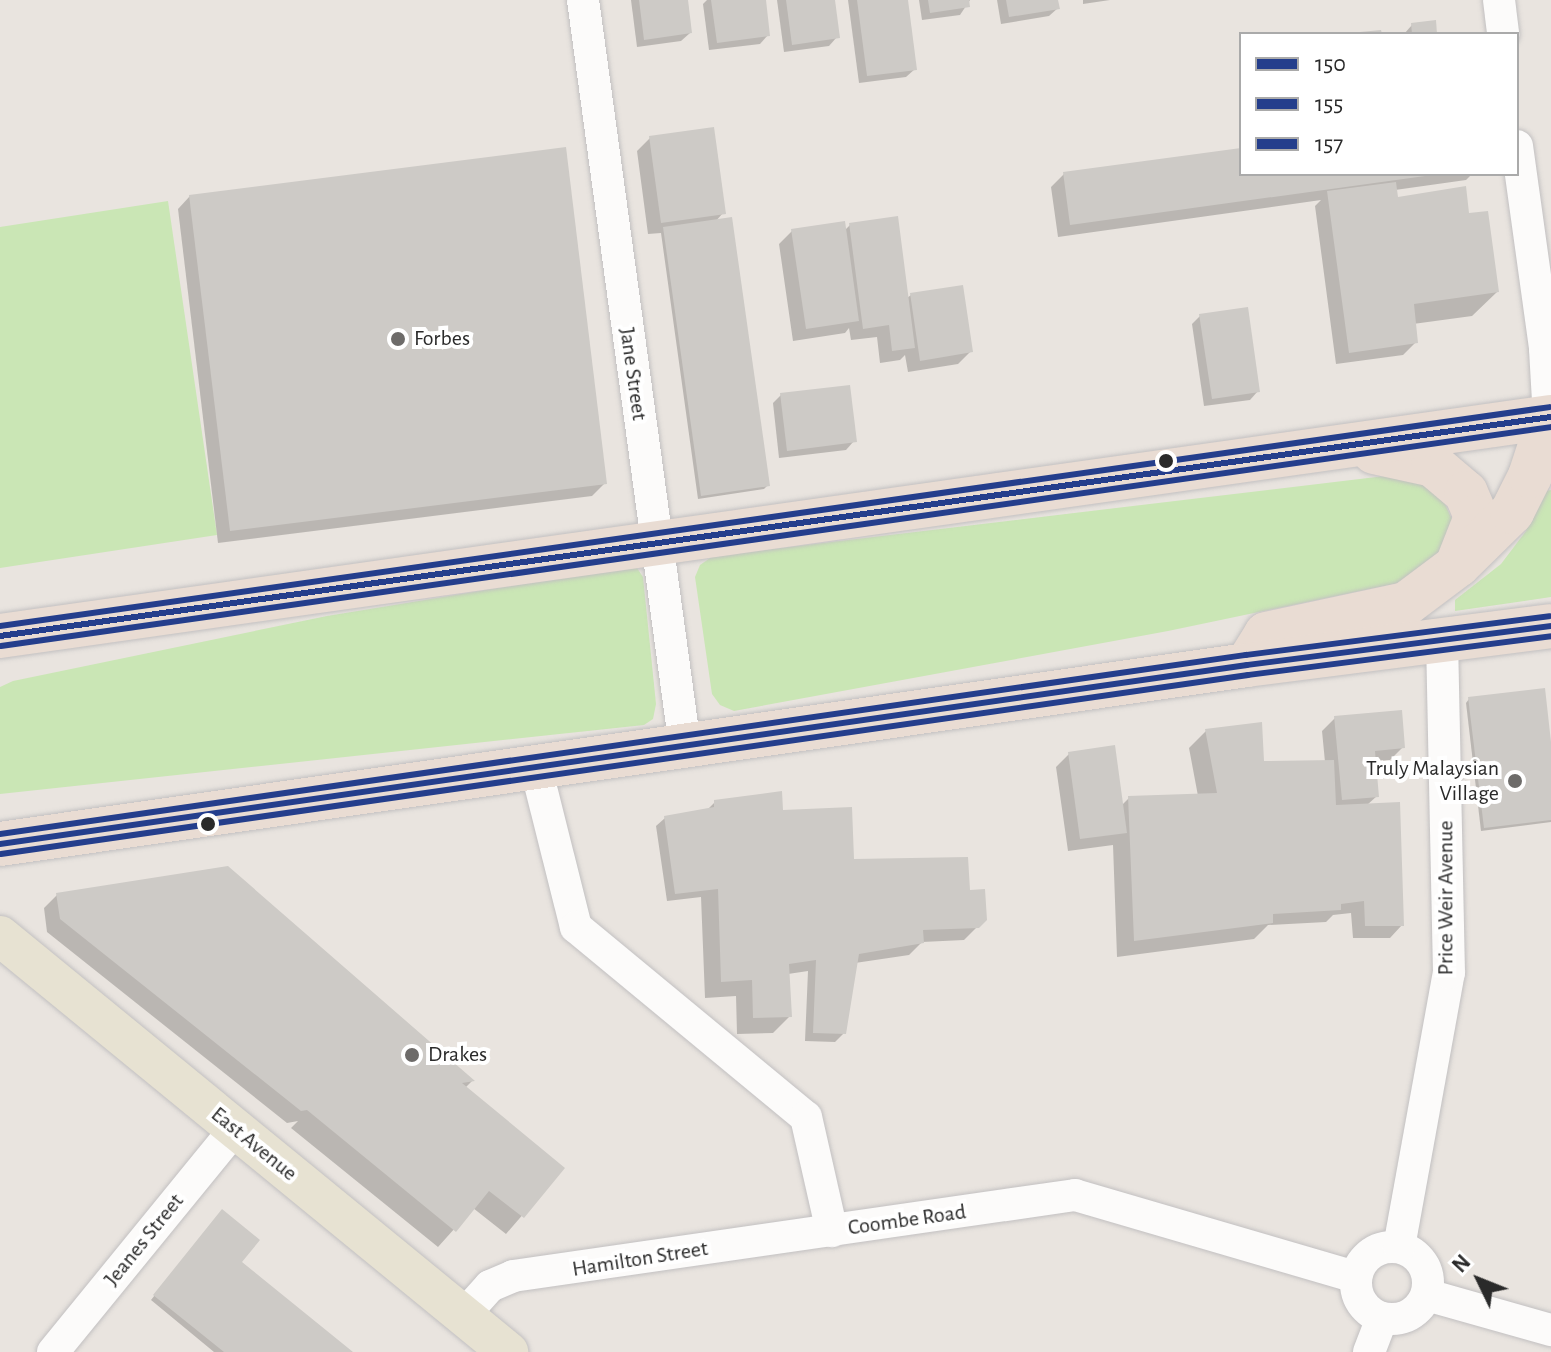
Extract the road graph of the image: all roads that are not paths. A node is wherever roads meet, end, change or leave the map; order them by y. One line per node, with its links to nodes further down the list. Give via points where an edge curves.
1 (583, 0): 7 (street, Jane Street)
2 (1499, 0): 3 (street)
3 (1503, 32)
4 (1519, 160): 5 (street)
5 (1550, 418): 6 (highway); 8 (highway, via 1512,512)
6 (1353, 444): 7 (highway); 8 (highway, via 1433,465 1466,493 1476,517)
7 (656, 542): 10 (highway); 15 (street, Jane Street)
8 (1458, 565): 14 (highway, via 1406,604 1266,634)
9 (1551, 626): 12 (highway)
10 (55, 630): 11 (highway); 13 (highway, via 19,658)
11 (0, 636)
12 (1442, 641): 14 (highway); 21 (street, Price Weir Avenue, via 1449,973)
13 (0, 664)
14 (1247, 665): 15 (highway)
15 (685, 747): 16 (highway)
16 (536, 768): 17 (highway); 20 (street, Coombe Road, via 576,927 806,1117)
17 (9, 837)
18 (0, 936): 19 (main road, East Avenue)
19 (235, 1129): 24 (main road, East Avenue); 27 (street, Jeanes Street)
20 (832, 1231): 22 (street, Coombe Road, via 1075,1195); 24 (street, Hamilton Street, via 513,1276 490,1286)
21 (1399, 1247): 22 (street, via 1374,1251); 23 (street, via 1421,1261 1428,1275)
22 (1356, 1277): 25 (street, via 1359,1299)
23 (1427, 1295): 25 (street, via 1407,1317); 26 (street)
24 (463, 1316): 28 (main road, East Avenue)
25 (1382, 1318): 29 (street)
26 (1551, 1330)
27 (53, 1352)
28 (508, 1352)
29 (1369, 1352)

